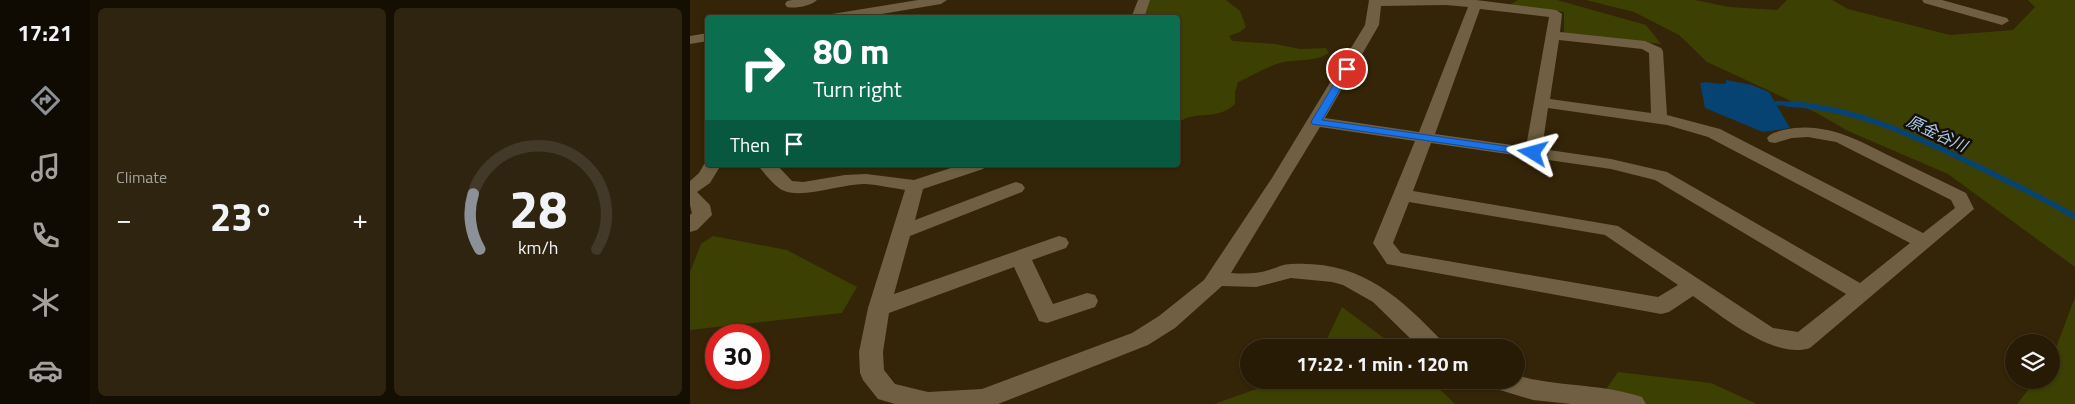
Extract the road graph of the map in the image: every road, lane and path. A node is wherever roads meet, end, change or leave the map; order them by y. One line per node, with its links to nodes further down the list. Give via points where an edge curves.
1 (811, 0): 6 (street)
2 (941, 0): 9 (street)
3 (1144, 0): 10 (street)
4 (1928, 0): 11 (street)
5 (1375, 1): 7 (street); 17 (street, via 1372,25)
6 (790, 2): 8 (street)
7 (1476, 4): 12 (street, via 1556,14); 18 (street)
8 (790, 15)
9 (850, 15)
10 (1138, 15)
11 (2002, 21)
12 (1553, 35): 15 (street); 16 (street, via 1645,45 1656,51)
13 (705, 38): 14 (street)
14 (690, 40)
15 (1542, 102): 16 (street); 20 (street)
16 (1659, 118): 31 (street, via 1714,133)
17 (1316, 122): 18 (street); 34 (street)
18 (1426, 137): 20 (street); 28 (street)
19 (1774, 138): 31 (street, via 1803,132 1842,138 1960,197 1965,209)
20 (1533, 153): 36 (street, via 1611,164 1661,176)
21 (711, 167): 25 (street, via 706,177)
22 (769, 167): 24 (street, via 787,186 866,179)
23 (971, 167): 24 (street)
24 (914, 186): 30 (street)
25 (690, 188)
26 (1016, 188): 30 (street)
27 (690, 195): 29 (street, via 701,205 702,215)
28 (1403, 195): 35 (street, via 1611,230); 35 (street, via 1383,243 1394,259 1662,306)
29 (690, 226)
30 (900, 233): 38 (street)
31 (1924, 242): 36 (street)
32 (1059, 243): 33 (street)
33 (1020, 257): 37 (street, via 1047,315); 38 (street)
34 (1217, 278): 39 (street, via 1235,282 1255,281 1288,271 1347,278 1384,298); 41 (street, via 1191,304 1140,339 983,399)
35 (1693, 286): 36 (street, via 1767,336 1802,342)
36 (1862, 293)
37 (1087, 301)
38 (879, 308): 41 (street, via 871,352 872,373 887,392)
39 (1426, 339)
40 (1525, 388): 42 (street)
41 (915, 402)
42 (1633, 404)

